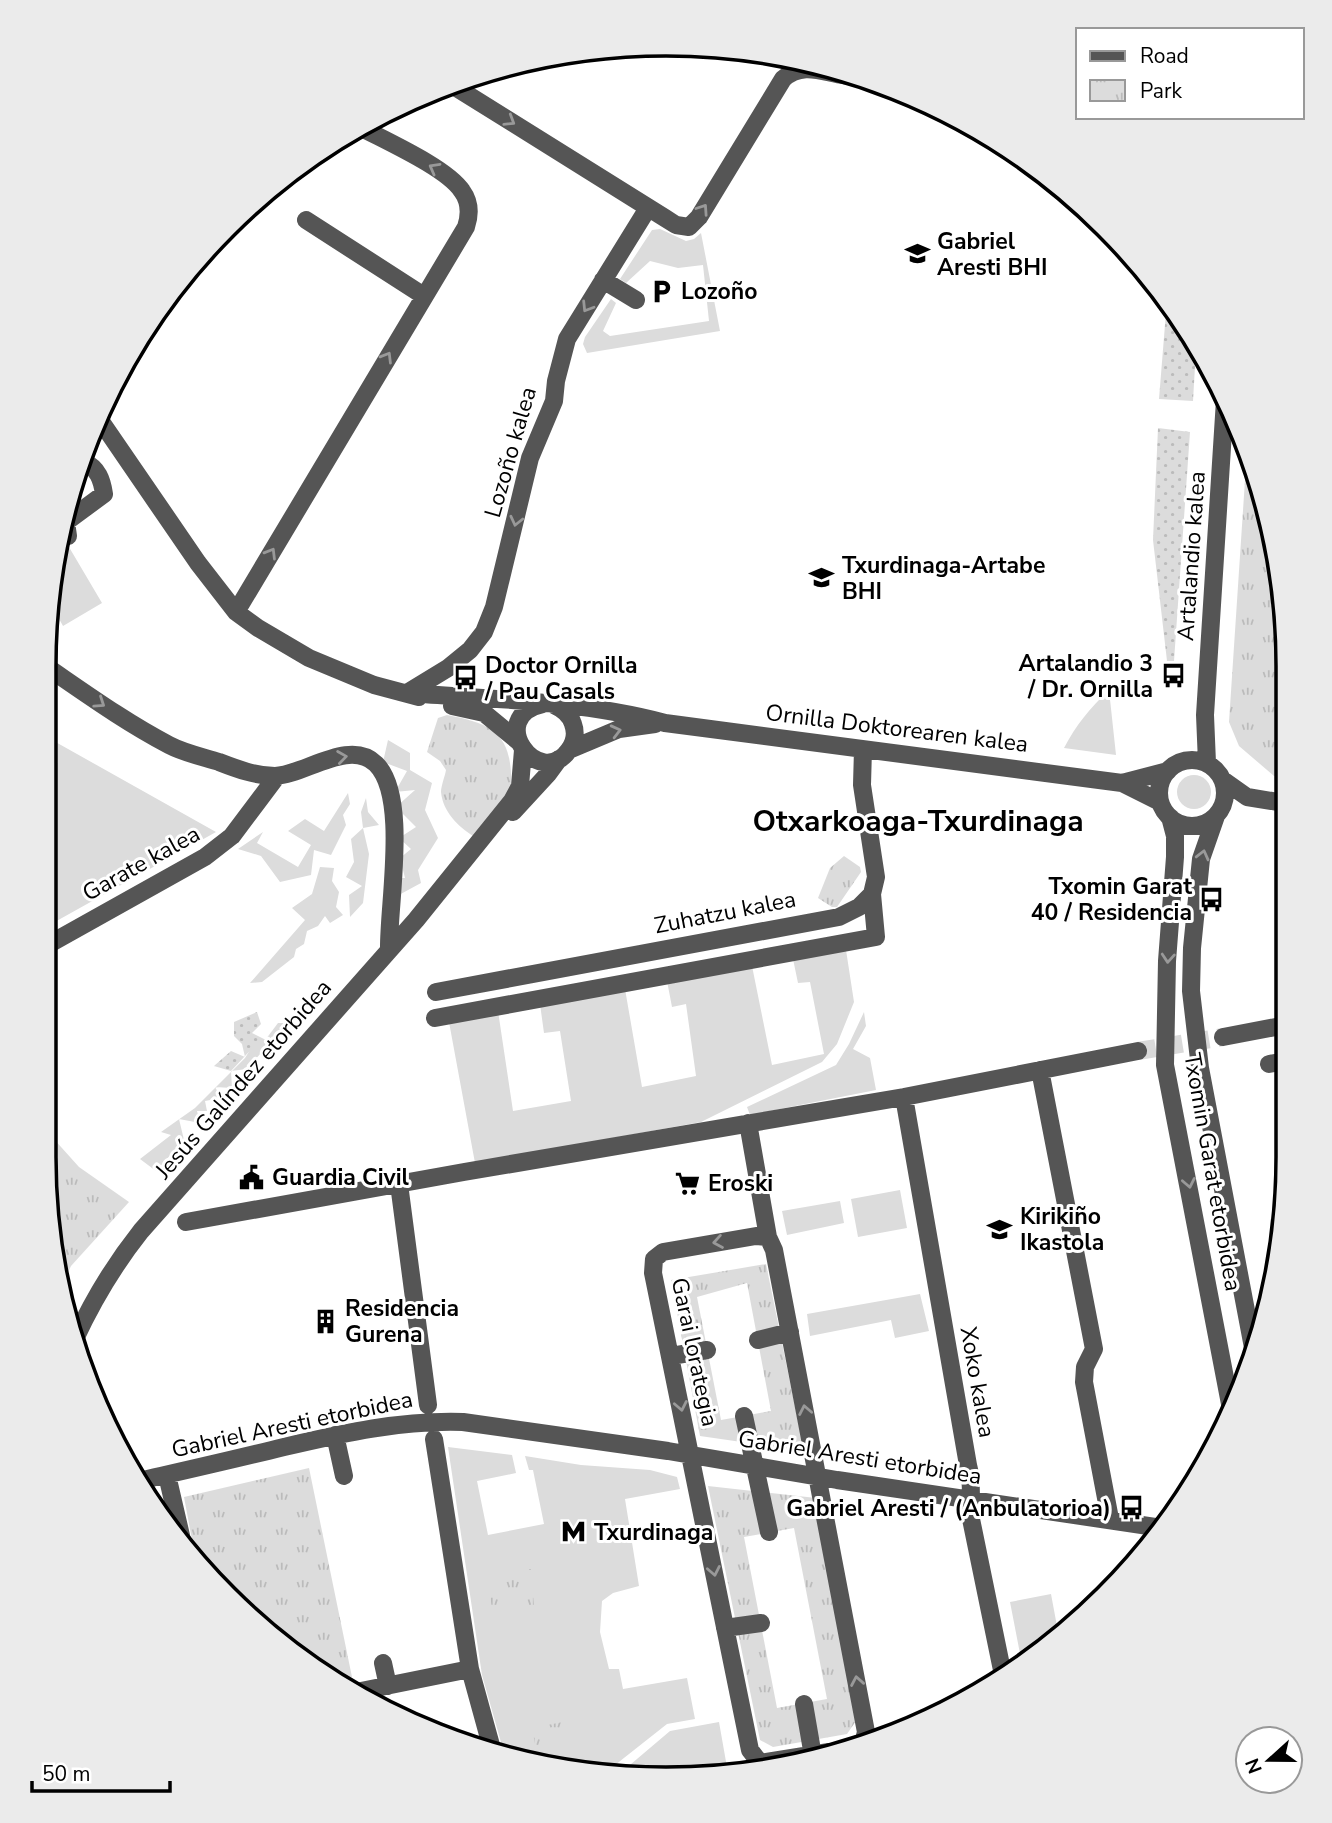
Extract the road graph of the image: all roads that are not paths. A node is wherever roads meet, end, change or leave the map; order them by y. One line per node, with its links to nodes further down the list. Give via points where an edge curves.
1 (796, 71): 4 (street, one-way to 1, via 676,225 689,227 783,79)
2 (462, 91): 4 (street, one-way to 4)
3 (370, 133): 7 (street, one-way to 3, via 466,227 468,204 449,177)
4 (648, 208): 6 (street, Lozoño kalea)
5 (306, 220): 7 (street)
6 (603, 280): 8 (street); 15 (street, Lozoño kalea, one-way to 15, via 567,339 554,401 530,458 484,632 448,668)
7 (424, 296): 13 (street, one-way to 7)
8 (636, 300)
9 (1224, 419): 17 (street, Artalandio kalea)
10 (105, 427): 13 (street)
11 (90, 465): 12 (street, via 102,481 104,494)
12 (76, 514)
13 (236, 612): 15 (street, via 309,658 374,685)
14 (56, 673): 25 (street, one-way to 25, via 171,746 248,772)
15 (407, 693): 16 (street, Ornilla Doktorearen kalea); 19 (street, via 484,713)
16 (549, 704): 18 (street, Ornilla Doktorearen kalea, via 628,713); 19 (street, via 531,708 522,717 517,729); 21 (street, via 562,708 572,720 575,735)
17 (1205, 715): 22 (street, Artalandio kalea); 23 (street, Artalandio kalea)
18 (666, 723): 20 (street, Ornilla Doktorearen kalea); 21 (street, Ornilla Doktorearen kalea, one-way to 18, via 620,729)
19 (521, 746): 21 (street, via 539,761); 32 (street, Jesús Galíndez etorbidea, via 520,786)
20 (863, 749): 27 (street, Ornilla Doktorearen kalea); 33 (street, via 862,785 876,877)
21 (564, 754): 32 (street, Jesús Galíndez etorbidea)
22 (1185, 761): 23 (street); 24 (street)
23 (1207, 763): 26 (street)
24 (1168, 771): 27 (street, Ornilla Doktorearen kalea); 30 (street, via 1160,785)
25 (277, 776): 34 (street, Garate kalea, via 223,845); 35 (street, one-way to 35, via 351,755 365,756 384,775 394,831)
26 (1223, 780): 28 (street); 31 (street, via 1227,796)
27 (1122, 783): 30 (street, Ornilla Doktorearen kalea)
28 (1247, 797): 29 (street); 31 (street)
29 (1276, 802)
30 (1165, 809): 31 (street, via 1177,822 1194,826); 53 (street, Txomin Garat etorbidea, one-way to 53, via 1175,836 1165,1065)
31 (1219, 813): 49 (street, Txomin Garat etorbidea, one-way to 31, via 1200,1068 1191,991 1201,859)
32 (464, 863): 35 (street, Jesús Galíndez etorbidea)
33 (872, 894): 36 (street, Zuhatzu kalea, via 839,917); 37 (street, via 876,937)
34 (56, 940)
35 (389, 950): 47 (street, Jesús Galíndez etorbidea, via 127,1249)
36 (436, 992)
37 (435, 1018)
38 (1276, 1027): 39 (street, Txomin Garat etorbidea)
39 (1223, 1037)
40 (1138, 1051): 41 (street)
41 (1040, 1070): 42 (street); 65 (street, via 1094,1349 1084,1382)
42 (904, 1097): 43 (street); 64 (street, Xoko kalea, via 972,1479)
43 (748, 1123): 44 (street); 46 (street)
44 (399, 1184): 45 (street); 54 (street, Gabriel Aresti etorbidea)
45 (186, 1222)
46 (768, 1237): 48 (street); 52 (street, Garai lorategia, one-way to 52, via 663,1252 654,1259)
47 (81, 1328)
48 (790, 1332): 50 (street); 62 (street, one-way to 48)
49 (1250, 1332)
50 (758, 1340)
51 (707, 1350): 52 (street)
52 (671, 1356): 58 (street, Garai lorategia, one-way to 58)
53 (1228, 1394)
54 (428, 1405)
55 (744, 1416): 59 (street)
56 (335, 1435): 58 (street, Gabriel Aresti etorbidea, via 396,1424 463,1422); 60 (street, Gabriel Aresti etorbidea); 61 (street)
57 (433, 1439): 73 (street, Gabriel Aresti etorbidea)
58 (691, 1456): 59 (street, Gabriel Aresti etorbidea); 70 (street, Garai lorategia, one-way to 70)
59 (754, 1466): 62 (street, Gabriel Aresti etorbidea); 68 (street)
60 (167, 1475): 63 (street, Gabriel Aresti etorbidea); 66 (street)
61 (344, 1476)
62 (818, 1477): 64 (street, Gabriel Aresti etorbidea); 77 (street, one-way to 62)
63 (148, 1479)
64 (970, 1499): 65 (street, Gabriel Aresti etorbidea); 72 (street, Xoko kalea)
65 (1110, 1519): 67 (street, Gabriel Aresti etorbidea)
66 (177, 1521)
67 (1151, 1526)
68 (769, 1532)
69 (761, 1623): 70 (street)
70 (725, 1629): 80 (street, Garai lorategia, via 750,1750)
71 (383, 1663): 74 (street)
72 (1001, 1666)
73 (470, 1669): 74 (street); 78 (street)
74 (388, 1685): 75 (street)
75 (369, 1689)
76 (804, 1704): 79 (street)
77 (866, 1734)
78 (490, 1741)
79 (817, 1748)
80 (758, 1760)

